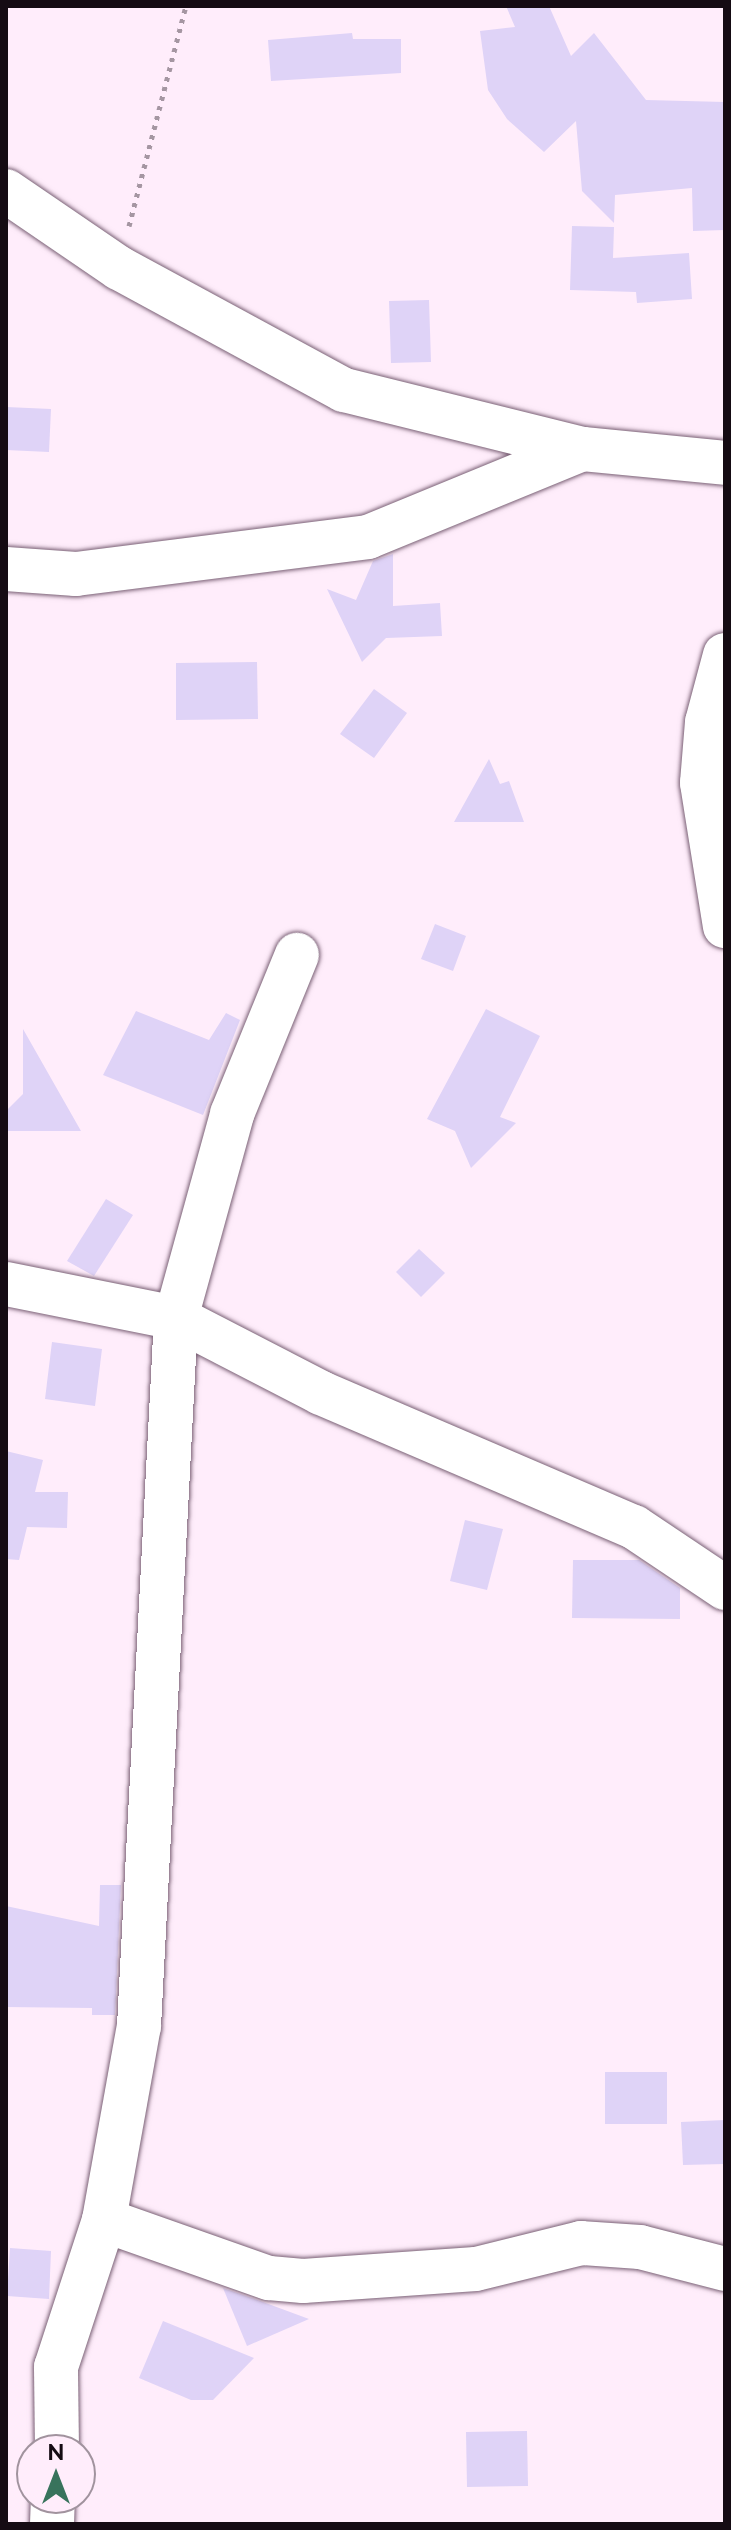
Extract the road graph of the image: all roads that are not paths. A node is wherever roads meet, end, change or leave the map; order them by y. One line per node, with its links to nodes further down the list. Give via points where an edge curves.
1 (6, 191): 2 (street, via 119,268 344,390)
2 (583, 449): 3 (street); 4 (street, via 368,537 76,574)
3 (725, 463)
4 (6, 569)
5 (725, 655): 6 (street, via 707,722 702,783)
6 (725, 926)
7 (297, 955): 9 (street, via 232,1114)
8 (6, 1284): 9 (street)
9 (176, 1318): 10 (street, via 321,1393 634,1527); 11 (street, via 139,2026)
10 (725, 1588)
11 (104, 2220): 12 (street, via 269,2278 303,2281 476,2269 581,2243 640,2247); 13 (street, via 56,2367)
12 (725, 2269)
13 (57, 2434)

